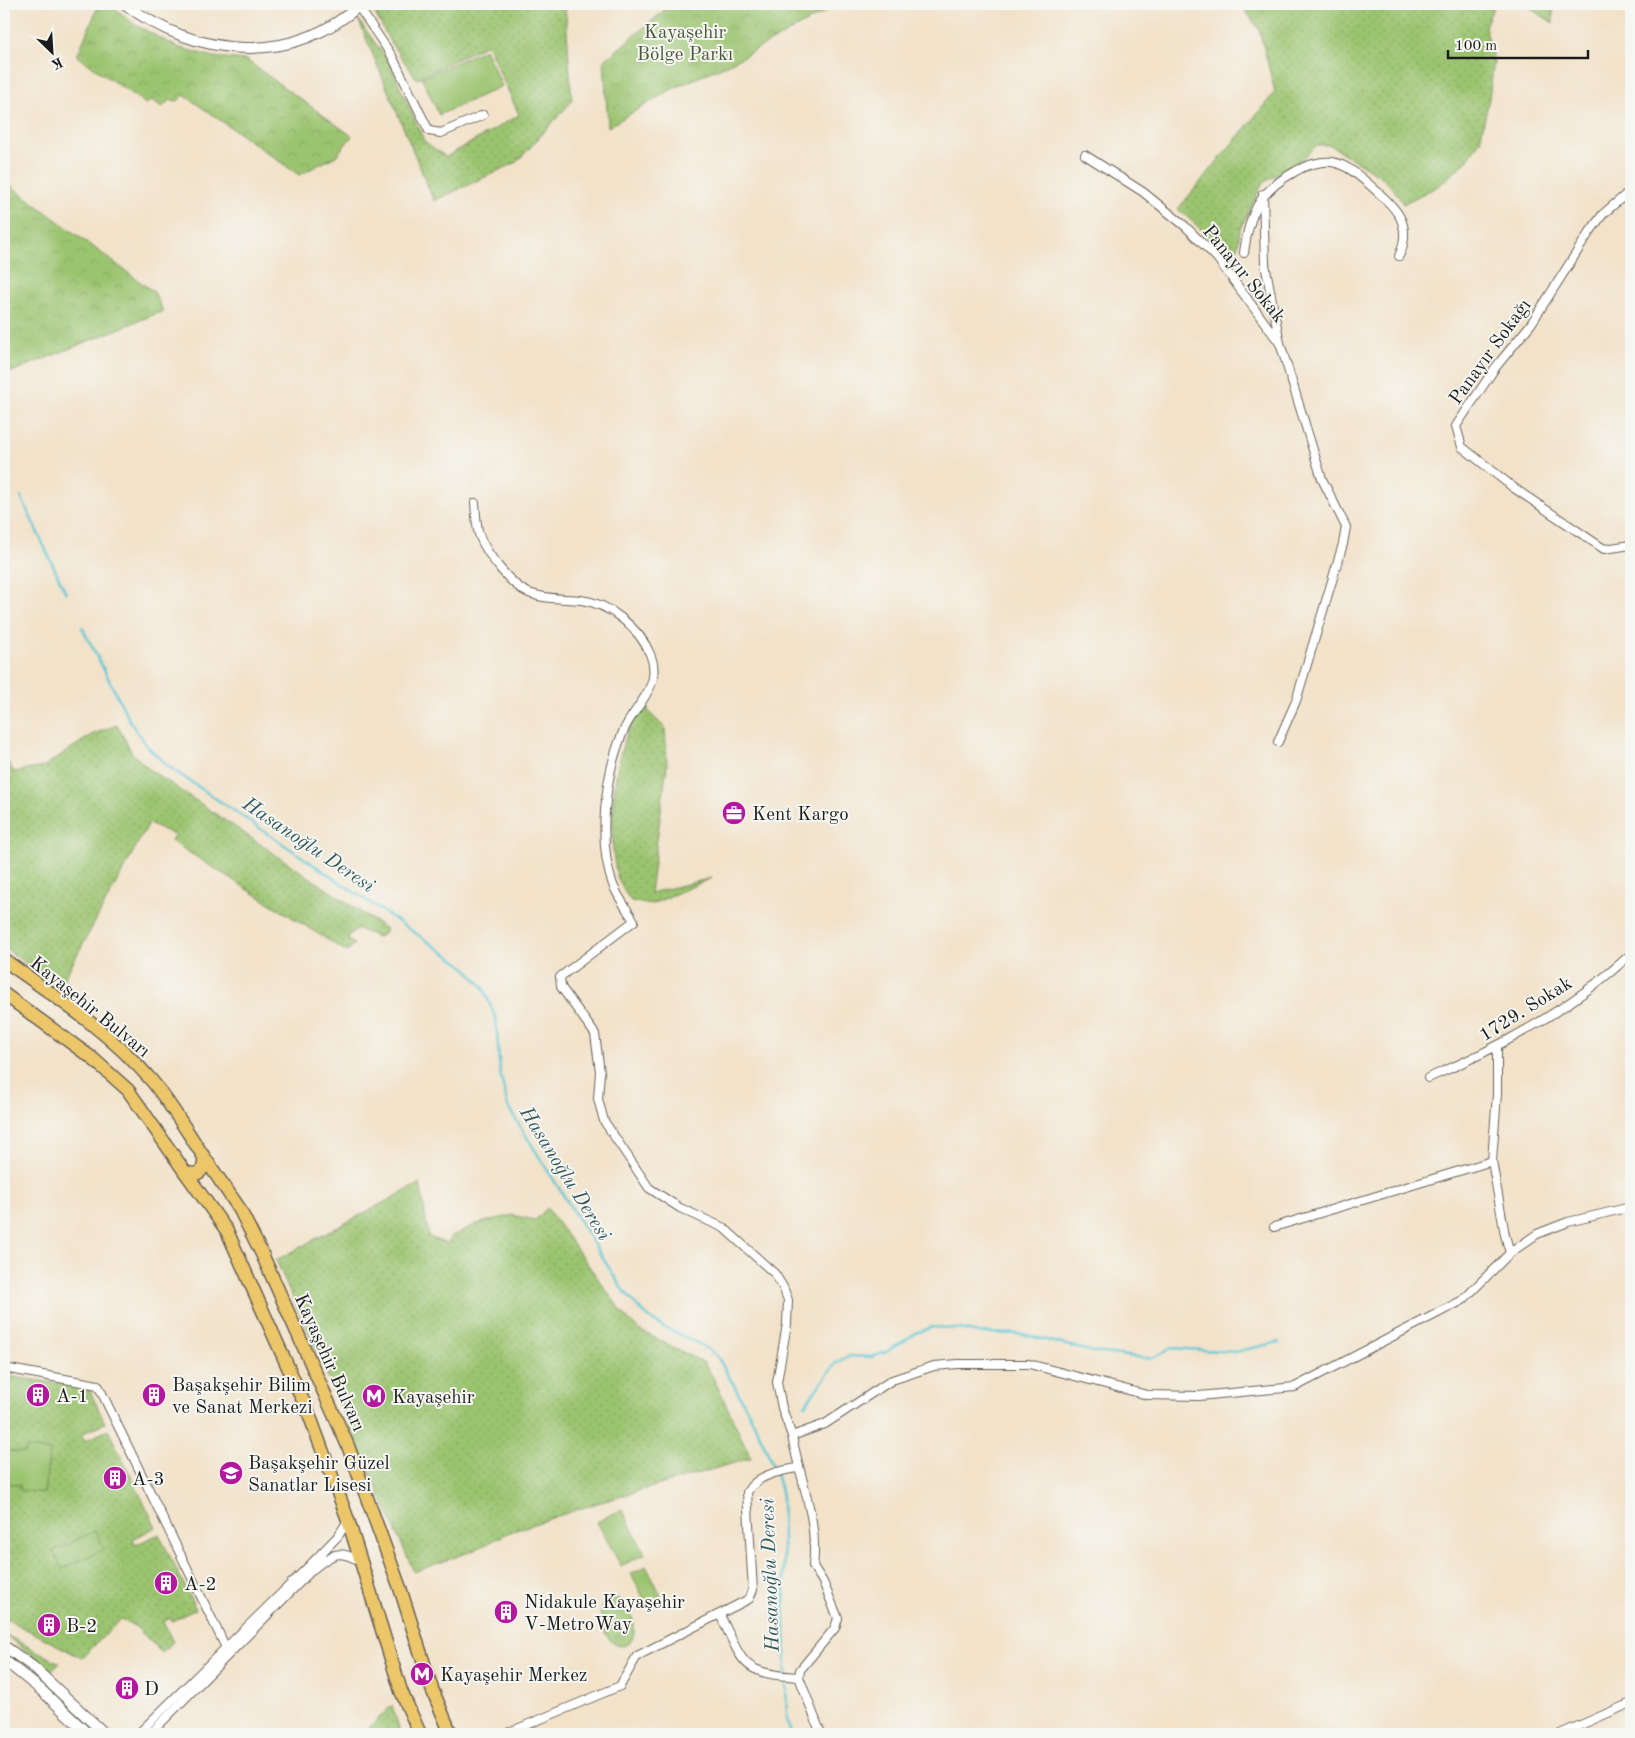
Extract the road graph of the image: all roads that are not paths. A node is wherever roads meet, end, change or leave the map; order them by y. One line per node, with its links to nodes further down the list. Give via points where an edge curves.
1 (125, 4): 2 (street, via 168,31 201,43 241,49 280,45 301,38 338,21)
2 (360, 5): 3 (street, via 392,56 430,131 441,133)
3 (483, 116)
4 (1085, 155): 9 (street, Panayır Sokak, via 1143,192 1186,226 1217,258)
5 (1631, 190): 11 (street, Panayır Sokağı, via 1603,214 1531,324 1494,368 1456,426 1462,447 1514,488 1604,550)
6 (1263, 194): 7 (street, via 1250,218); 8 (street, via 1302,167 1331,162 1346,166 1395,208 1404,232); 9 (street, via 1265,264)
7 (1244, 253)
8 (1399, 256)
9 (1280, 343): 12 (street, via 1322,479 1346,526 1344,544 1299,692)
10 (475, 503): 25 (street, via 479,535 486,550 511,580 528,593 597,602 619,616 650,652 655,667 653,683 623,730 608,781 606,808 609,871 634,921 560,977 561,987 595,1034 600,1072 598,1099 604,1121 649,1188 674,1205 724,1228 775,1274 784,1287 788,1300 787,1324 777,1382)
11 (1631, 545)
12 (1278, 742)
13 (1631, 954): 16 (street, 1729. Sokak, via 1570,1001)
14 (4, 960): 18 (main road, Kayaşehir Bulvarı, via 56,997 125,1054 152,1082)
15 (4, 994): 20 (main road, Kayaşehir Bulvarı, via 92,1058 128,1090)
16 (1497, 1047): 17 (street, 1729. Sokak); 19 (street)
17 (1428, 1078)
18 (204, 1157): 20 (main road, via 202,1171 197,1174); 40 (main road, Kayaşehir Bulvarı, via 239,1208 262,1254 348,1446)
19 (1492, 1161): 22 (street); 23 (street)
20 (185, 1172): 27 (main road, Kayaşehir Bulvarı, via 227,1232 309,1414)
21 (1631, 1208): 23 (street, via 1568,1222 1545,1231)
22 (1274, 1227)
23 (1510, 1253): 25 (street, via 1463,1300 1295,1388 1199,1396 1148,1395 1029,1364 934,1366 892,1380 837,1417)
24 (4, 1368): 31 (street, via 98,1385)
25 (792, 1436): 26 (street)
26 (798, 1468): 29 (street, via 764,1477 751,1485 747,1492 753,1590 749,1598); 33 (street, via 811,1510 815,1541 813,1566 838,1618 835,1628 800,1670)
27 (348, 1520): 28 (main road, Kayaşehir Bulvarı); 31 (street, via 338,1536)
28 (362, 1564): 31 (street, via 342,1553 328,1557); 39 (main road, Kayaşehir Bulvarı, via 400,1691)
29 (720, 1615): 33 (street, via 742,1660 762,1674); 41 (street, via 637,1656 620,1686)
30 (4, 1646): 36 (street, via 32,1666)
31 (228, 1652): 37 (street); 38 (street)
32 (4, 1660): 35 (street)
33 (799, 1677): 42 (street)
34 (1631, 1703): 43 (street)
35 (88, 1734)
36 (105, 1734)
37 (138, 1734)
38 (150, 1734)
39 (420, 1734)
40 (451, 1734)
41 (505, 1734)
42 (821, 1734)
43 (1560, 1734)

